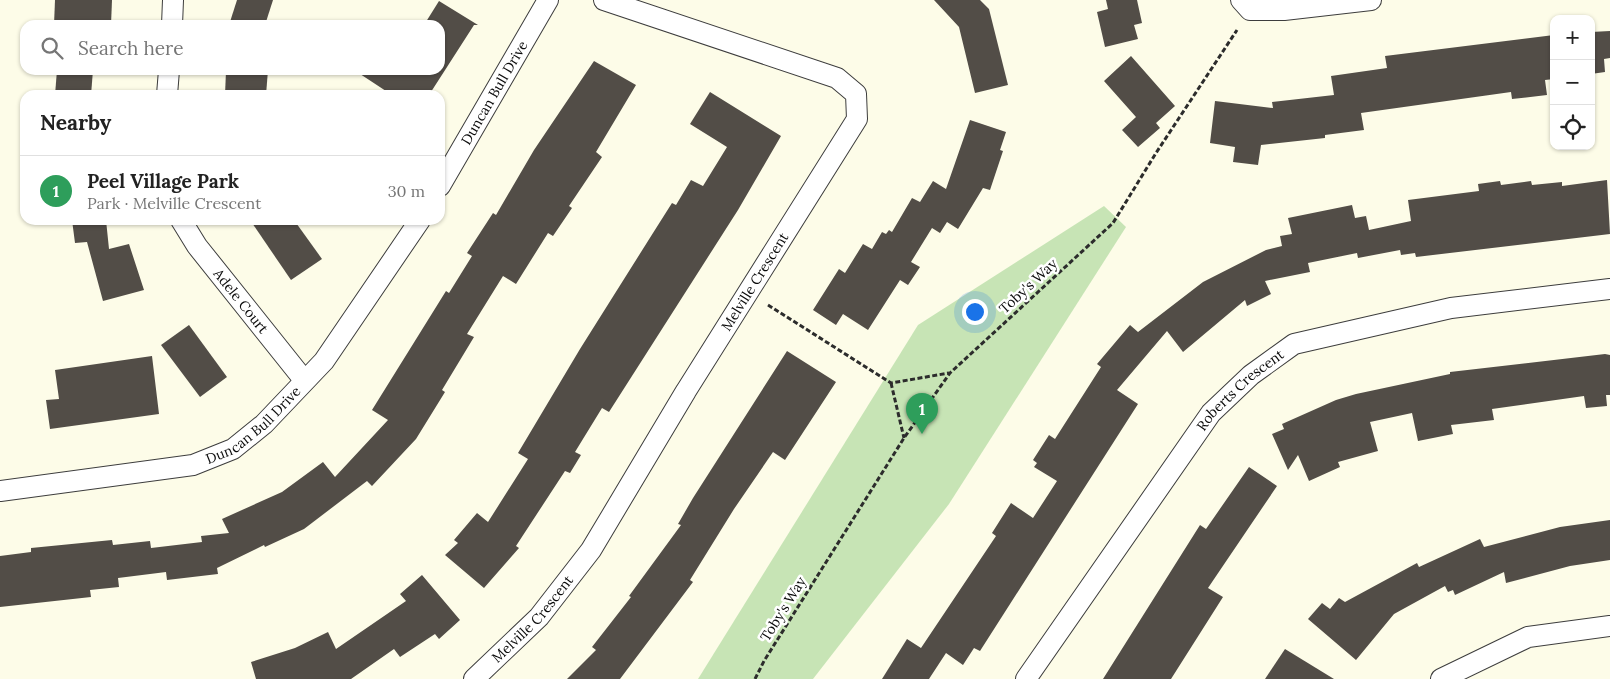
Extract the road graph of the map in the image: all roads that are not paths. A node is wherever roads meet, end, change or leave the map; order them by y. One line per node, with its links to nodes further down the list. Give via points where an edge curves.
1 (174, 0): 6 (street)
2 (548, 0): 9 (street, Duncan Bull Drive)
3 (604, 0): 16 (street, Melville Crescent, via 837,78 856,94 857,119 591,550 539,617)
4 (1371, 0): 5 (street, via 1284,10)
5 (1246, 5)
6 (172, 20)
7 (169, 75): 8 (street)
8 (167, 90)
9 (445, 177)
10 (184, 225): 13 (street, Adele Court, via 196,246)
11 (417, 225): 13 (street, Duncan Bull Drive, via 324,361)
12 (1610, 289): 17 (street, Roberts Crescent, via 1451,308 1294,344 1251,374 1211,413)
13 (304, 380): 14 (street, Duncan Bull Drive, via 264,424 233,449 193,465)
14 (0, 491)
15 (1610, 626): 18 (street, via 1528,637)
16 (474, 679)
17 (1026, 679)
18 (1441, 679)

